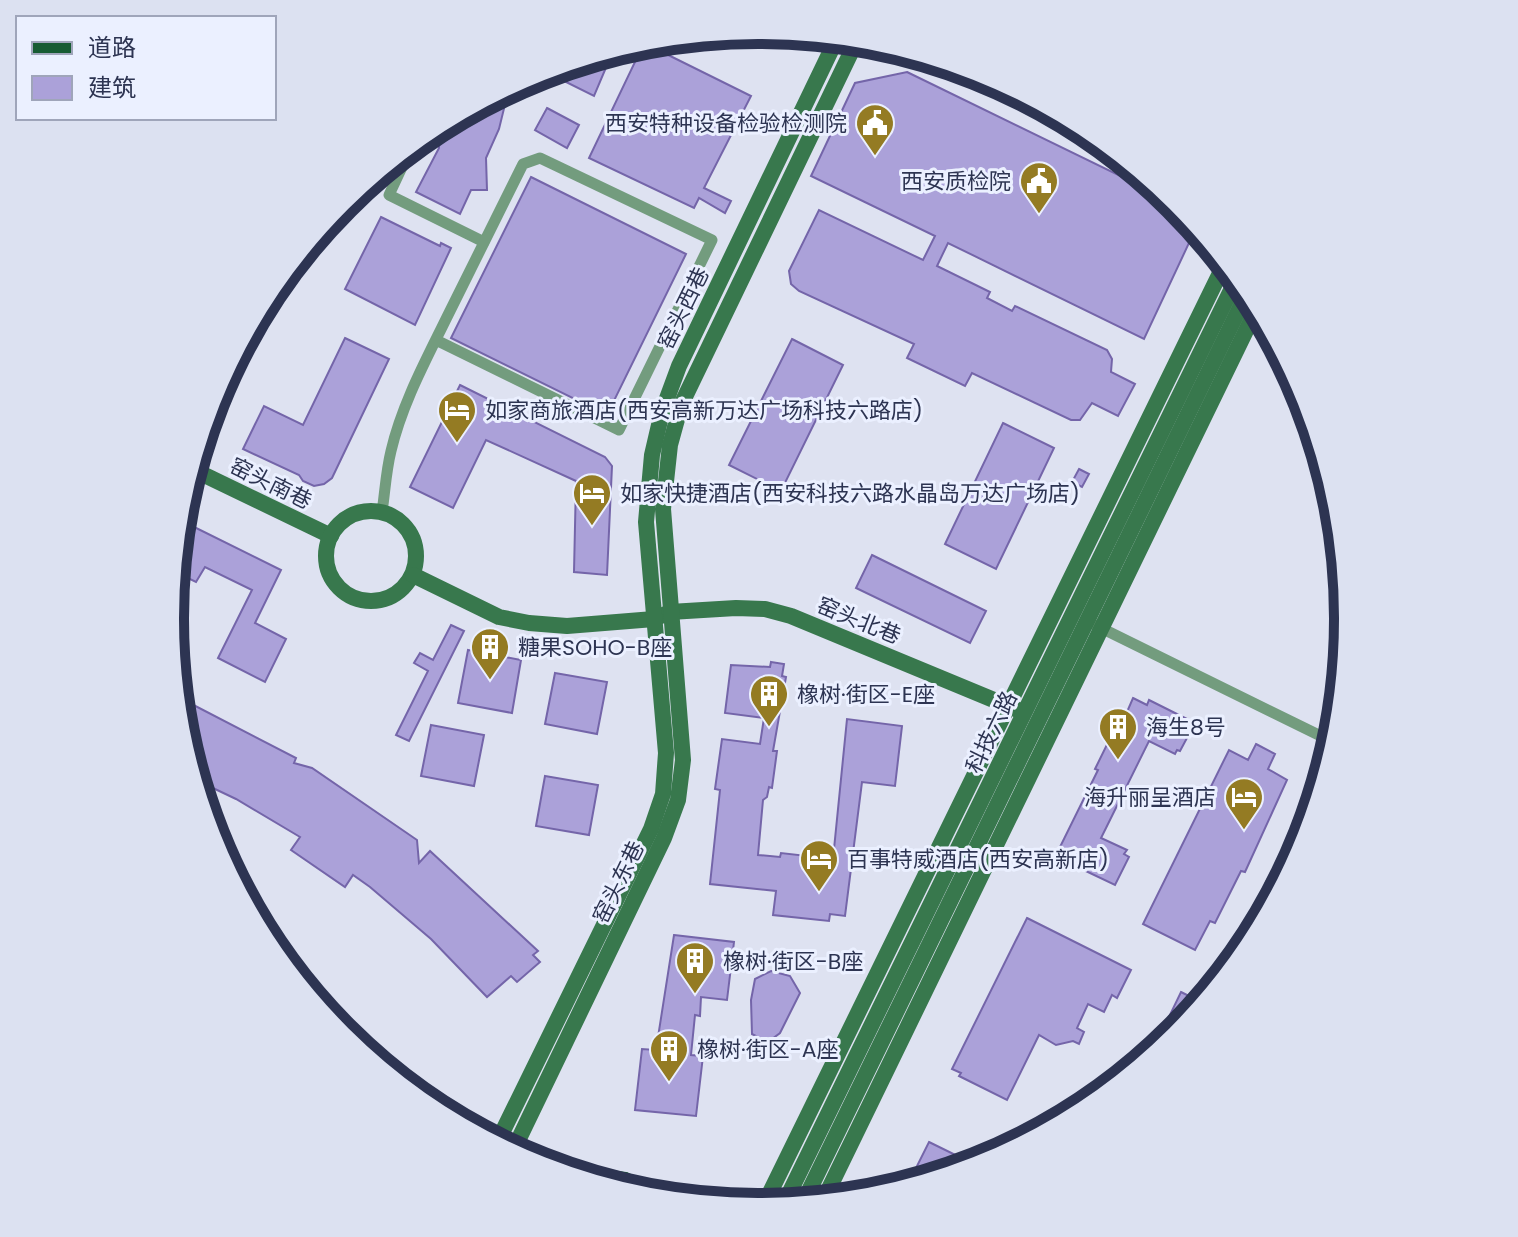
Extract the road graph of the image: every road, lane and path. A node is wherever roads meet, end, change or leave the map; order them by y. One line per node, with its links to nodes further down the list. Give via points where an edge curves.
1 (832, 49): 14 (main road, 窑头西巷, via 679,366 662,412 646,522)
2 (851, 52): 14 (main road, 窑头西巷, via 681,405 670,445 663,509)
3 (401, 170): 4 (street, via 389,195)
4 (484, 242): 9 (street); 9 (street, via 523,164 540,158 712,240 619,430)
5 (1219, 275): 17 (main road)
6 (1231, 291): 15 (main road, 科技六路)
7 (1241, 305): 15 (main road, 科技六路)
8 (1251, 321): 16 (main road)
9 (436, 340): 11 (street, via 403,411 390,453)
10 (203, 474): 12 (main road, 窑头南巷)
11 (382, 512): 12 (main road, via 356,513); 13 (main road, via 398,519 415,542)
12 (331, 536): 13 (main road, via 329,572 348,596 379,602 406,587)
13 (413, 575): 14 (main road, via 499,617 529,623 567,626)
14 (662, 616): 17 (main road, 窑头北巷, via 765,609); 20 (main road, 窑头东巷, via 663,794 651,829); 21 (main road, 窑头东巷, via 683,760 678,800)
15 (1079, 618): 16 (street); 18 (main road, 科技六路)
16 (1101, 628): 19 (street); 22 (main road)
17 (1008, 706): 18 (main road, 窑头北巷); 25 (main road)
18 (1031, 716): 23 (main road, 科技六路); 24 (main road, 科技六路)
19 (1321, 736)
20 (502, 1132)
21 (518, 1140)
22 (829, 1189)
23 (809, 1191)
24 (790, 1192)
25 (770, 1193)

